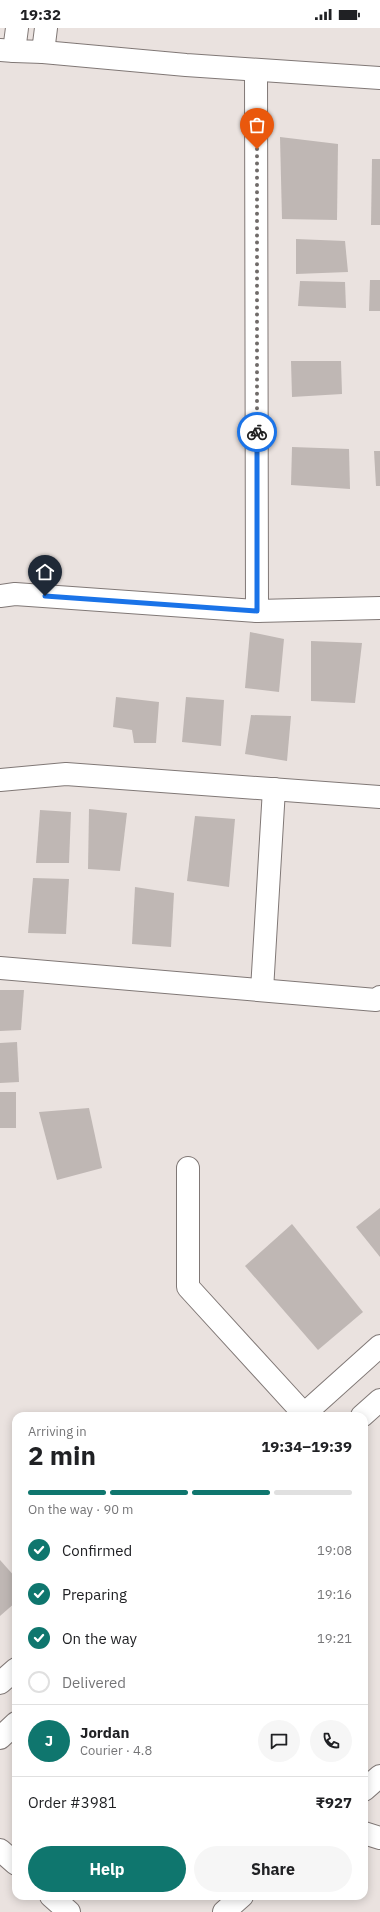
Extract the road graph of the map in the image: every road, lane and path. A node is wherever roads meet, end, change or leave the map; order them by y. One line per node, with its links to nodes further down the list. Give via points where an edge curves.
1 (16, 28): 3 (street)
2 (46, 28): 4 (street)
3 (7, 50): 4 (street)
4 (43, 52): 5 (street)
5 (256, 70): 6 (street); 9 (street)
6 (380, 78)
7 (0, 596): 9 (street, via 15,594)
8 (380, 608): 9 (street)
9 (257, 611)
10 (0, 780): 11 (street, via 66,774)
11 (274, 789): 12 (street); 14 (street)
12 (380, 797)
13 (0, 968): 14 (street)
14 (262, 990): 15 (street, via 376,1000)
15 (380, 997)
16 (188, 1168): 19 (street, via 188,1287)
17 (380, 1346): 20 (street)
18 (380, 1400): 21 (street)
19 (300, 1412)
20 (306, 1412)
21 (366, 1412)
22 (12, 1672): 23 (street)
23 (0, 1683)
24 (12, 1727): 25 (street)
25 (0, 1738)
26 (380, 1776): 27 (street)
27 (368, 1786)
28 (368, 1834): 29 (street)
29 (380, 1838)
30 (0, 1850): 31 (street)
31 (12, 1860)
32 (56, 1900): 34 (street)
33 (238, 1900): 35 (street)
34 (69, 1912)
35 (224, 1912)

